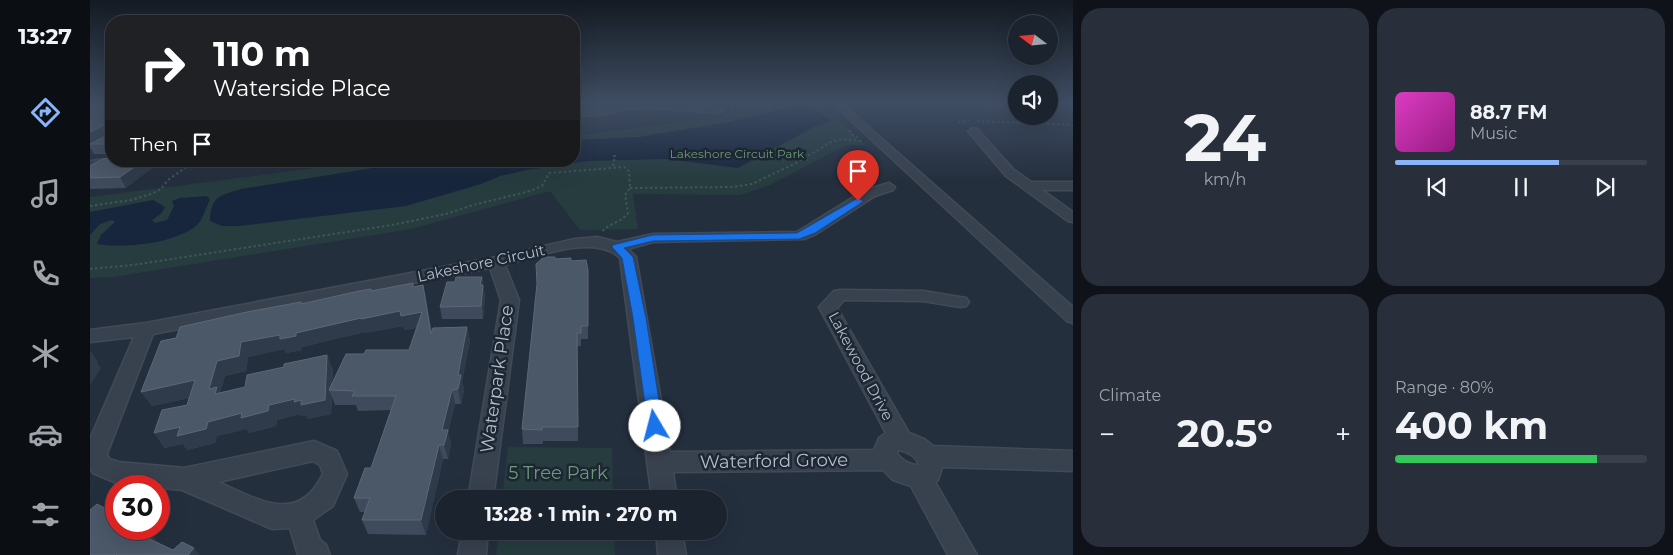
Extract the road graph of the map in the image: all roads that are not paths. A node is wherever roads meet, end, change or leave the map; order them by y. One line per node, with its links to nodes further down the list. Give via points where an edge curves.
1 (864, 129): 10 (street)
2 (876, 129): 10 (street)
3 (973, 131): 6 (street, via 1004,168)
4 (105, 163): 5 (street)
5 (90, 165)
6 (1029, 186): 7 (street); 9 (street)
7 (1073, 186)
8 (889, 187): 11 (street, Lakeshore Circuit, via 870,193 799,236 653,238)
9 (1073, 218)
10 (969, 222): 13 (street)
11 (608, 244): 12 (street, Lakeshore Circuit, via 575,243); 22 (street, via 628,257)
12 (496, 262): 17 (street, Lakeshore Circuit); 25 (street, Waterpark Place, via 510,300)
13 (1013, 262): 15 (street); 16 (street)
14 (960, 302): 19 (street, Lakewood Drive, via 923,296 840,295 828,307)
15 (1073, 304)
16 (1073, 317)
17 (146, 329): 18 (street, Lakeshore Circuit); 24 (street, via 95,455 101,466 119,473)
18 (90, 336)
19 (901, 440): 20 (street, via 888,443 885,448); 23 (street, via 914,444)
20 (888, 460): 22 (street, Waterford Grove); 23 (street, via 904,473)
21 (1073, 461): 23 (street)
22 (660, 462): 26 (street)
23 (924, 466): 33 (street)
24 (184, 479): 27 (street, via 272,517); 27 (street, via 314,451 329,458 335,474 324,498)
25 (481, 490)
26 (664, 490)
27 (299, 515): 30 (street, via 309,548)
28 (474, 540): 31 (street)
29 (670, 540): 32 (street)
30 (316, 555)
31 (472, 555)
32 (672, 555)
33 (963, 555)

